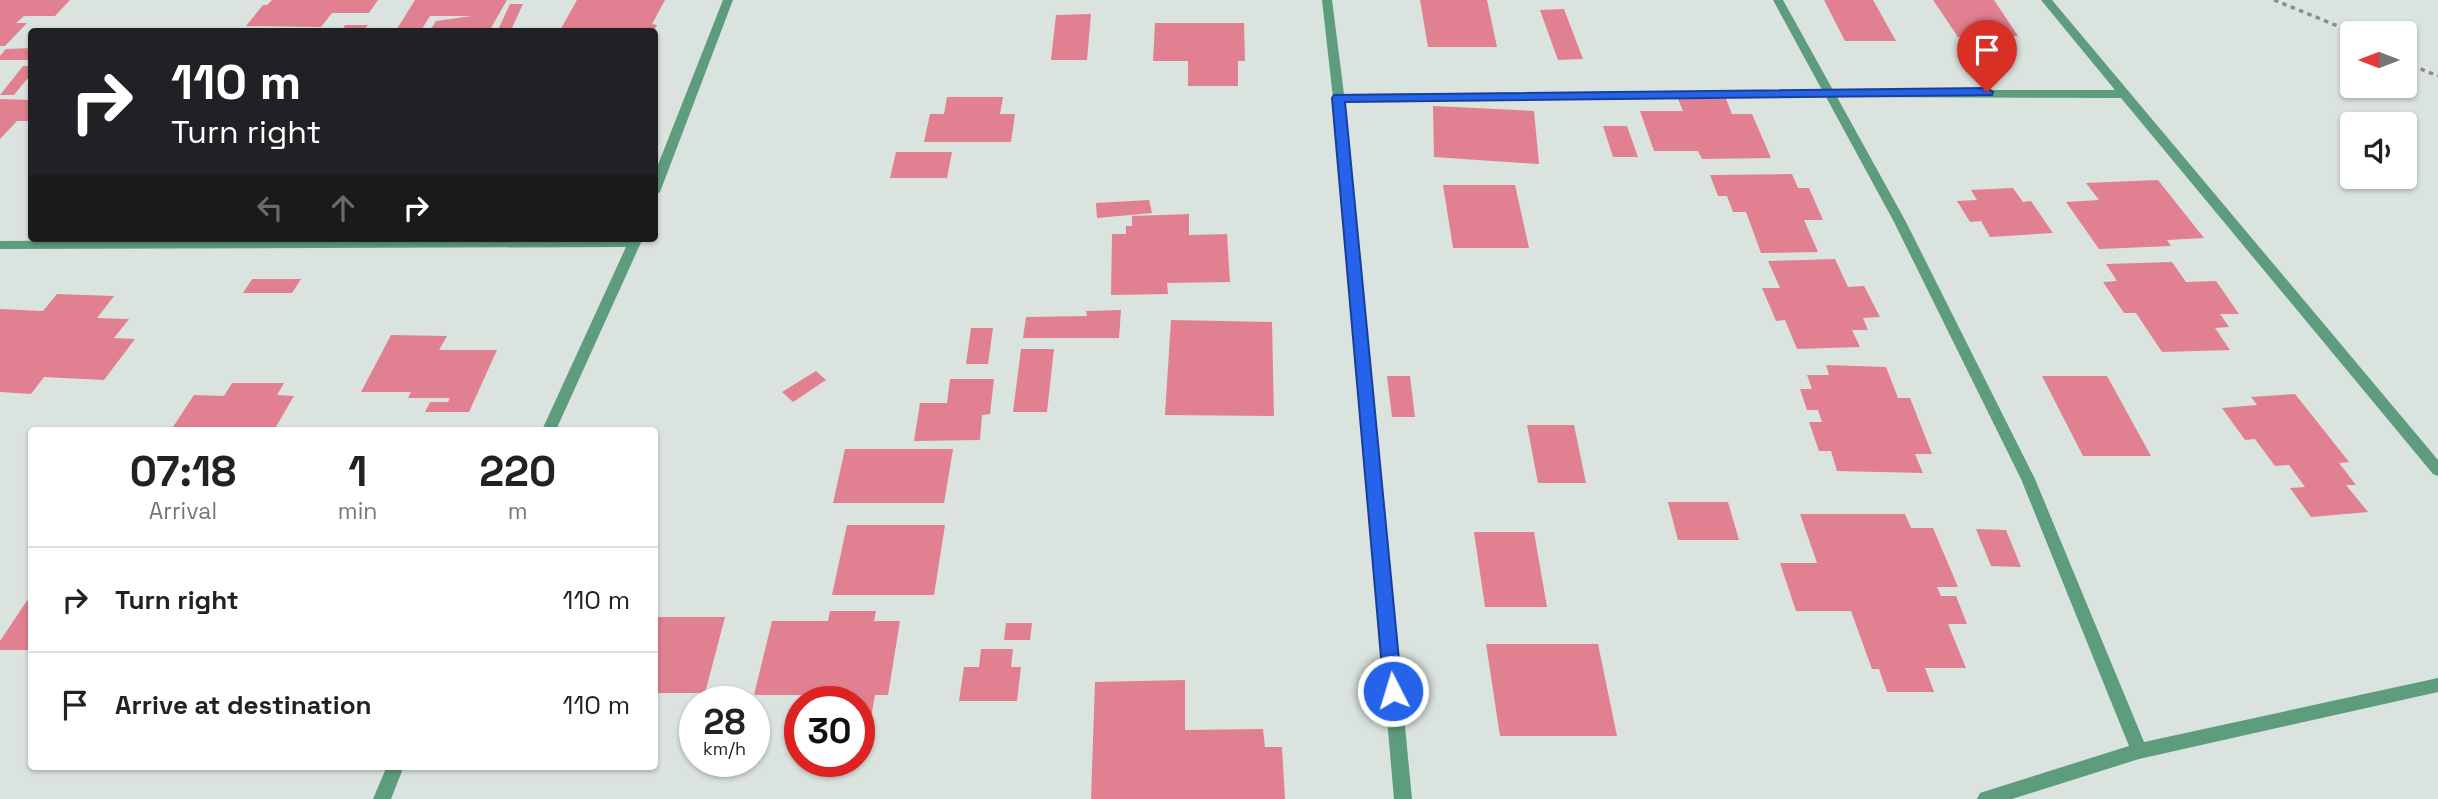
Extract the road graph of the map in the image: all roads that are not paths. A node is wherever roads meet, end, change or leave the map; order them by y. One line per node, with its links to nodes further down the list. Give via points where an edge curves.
1 (728, 0): 8 (street)
2 (1327, 0): 7 (street)
3 (1778, 0): 6 (street)
4 (2046, 0): 5 (street)
5 (2124, 94): 6 (street); 13 (street)
6 (1829, 95): 7 (street); 15 (street, via 1900,222 2028,479)
7 (1339, 98): 18 (street)
8 (658, 182)
9 (382, 242): 11 (street)
10 (635, 242): 12 (street)
11 (0, 245)
12 (550, 427)
13 (2438, 470)
14 (2438, 685): 15 (street)
15 (2139, 751): 19 (street)
16 (394, 770): 17 (street)
17 (382, 799)
18 (1403, 799)
19 (1986, 799)

